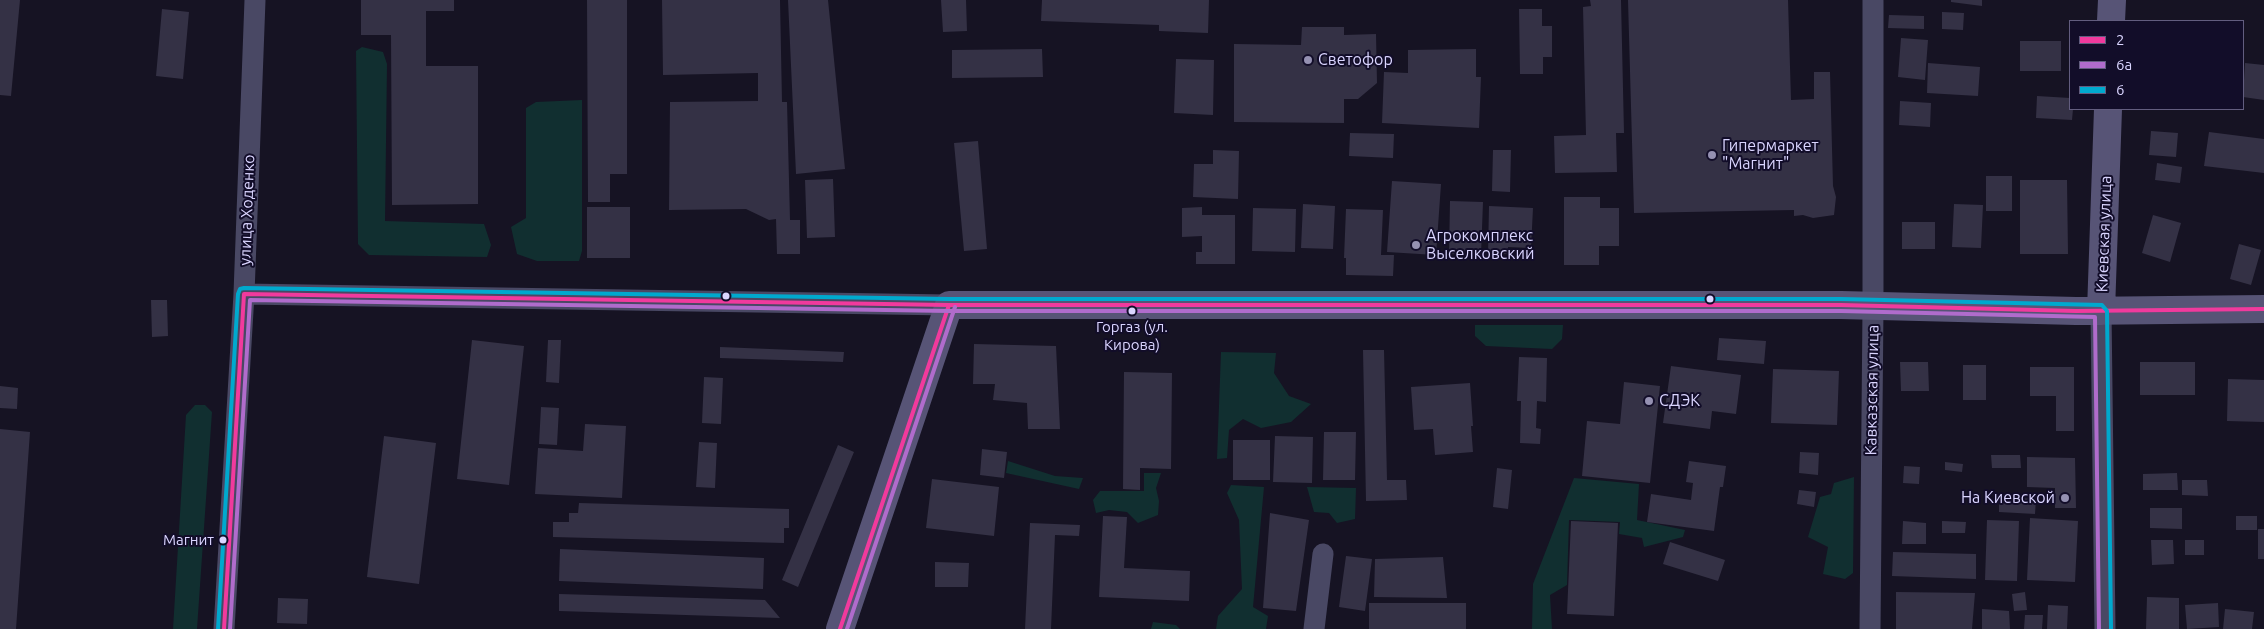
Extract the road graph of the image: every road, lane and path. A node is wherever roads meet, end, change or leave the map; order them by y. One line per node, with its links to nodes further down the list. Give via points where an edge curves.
1 (255, 0): 6 (street, улица Ходенко)
2 (1873, 0): 8 (street, Кавказская улица)
3 (2112, 0): 4 (main road)
4 (2111, 20)
5 (2108, 110): 10 (main road, Киевская улица)
6 (244, 294): 7 (street); 12 (street, улица Ходенко)
7 (949, 305): 8 (main road); 13 (main road)
8 (1873, 307): 10 (main road); 15 (street, Кавказская улица)
9 (2264, 310): 10 (main road)
10 (2102, 311): 16 (street, Киевская улица)
11 (1323, 554): 14 (street)
12 (224, 629)
13 (840, 629)
14 (1314, 629)
15 (1870, 629)
16 (2104, 629)

